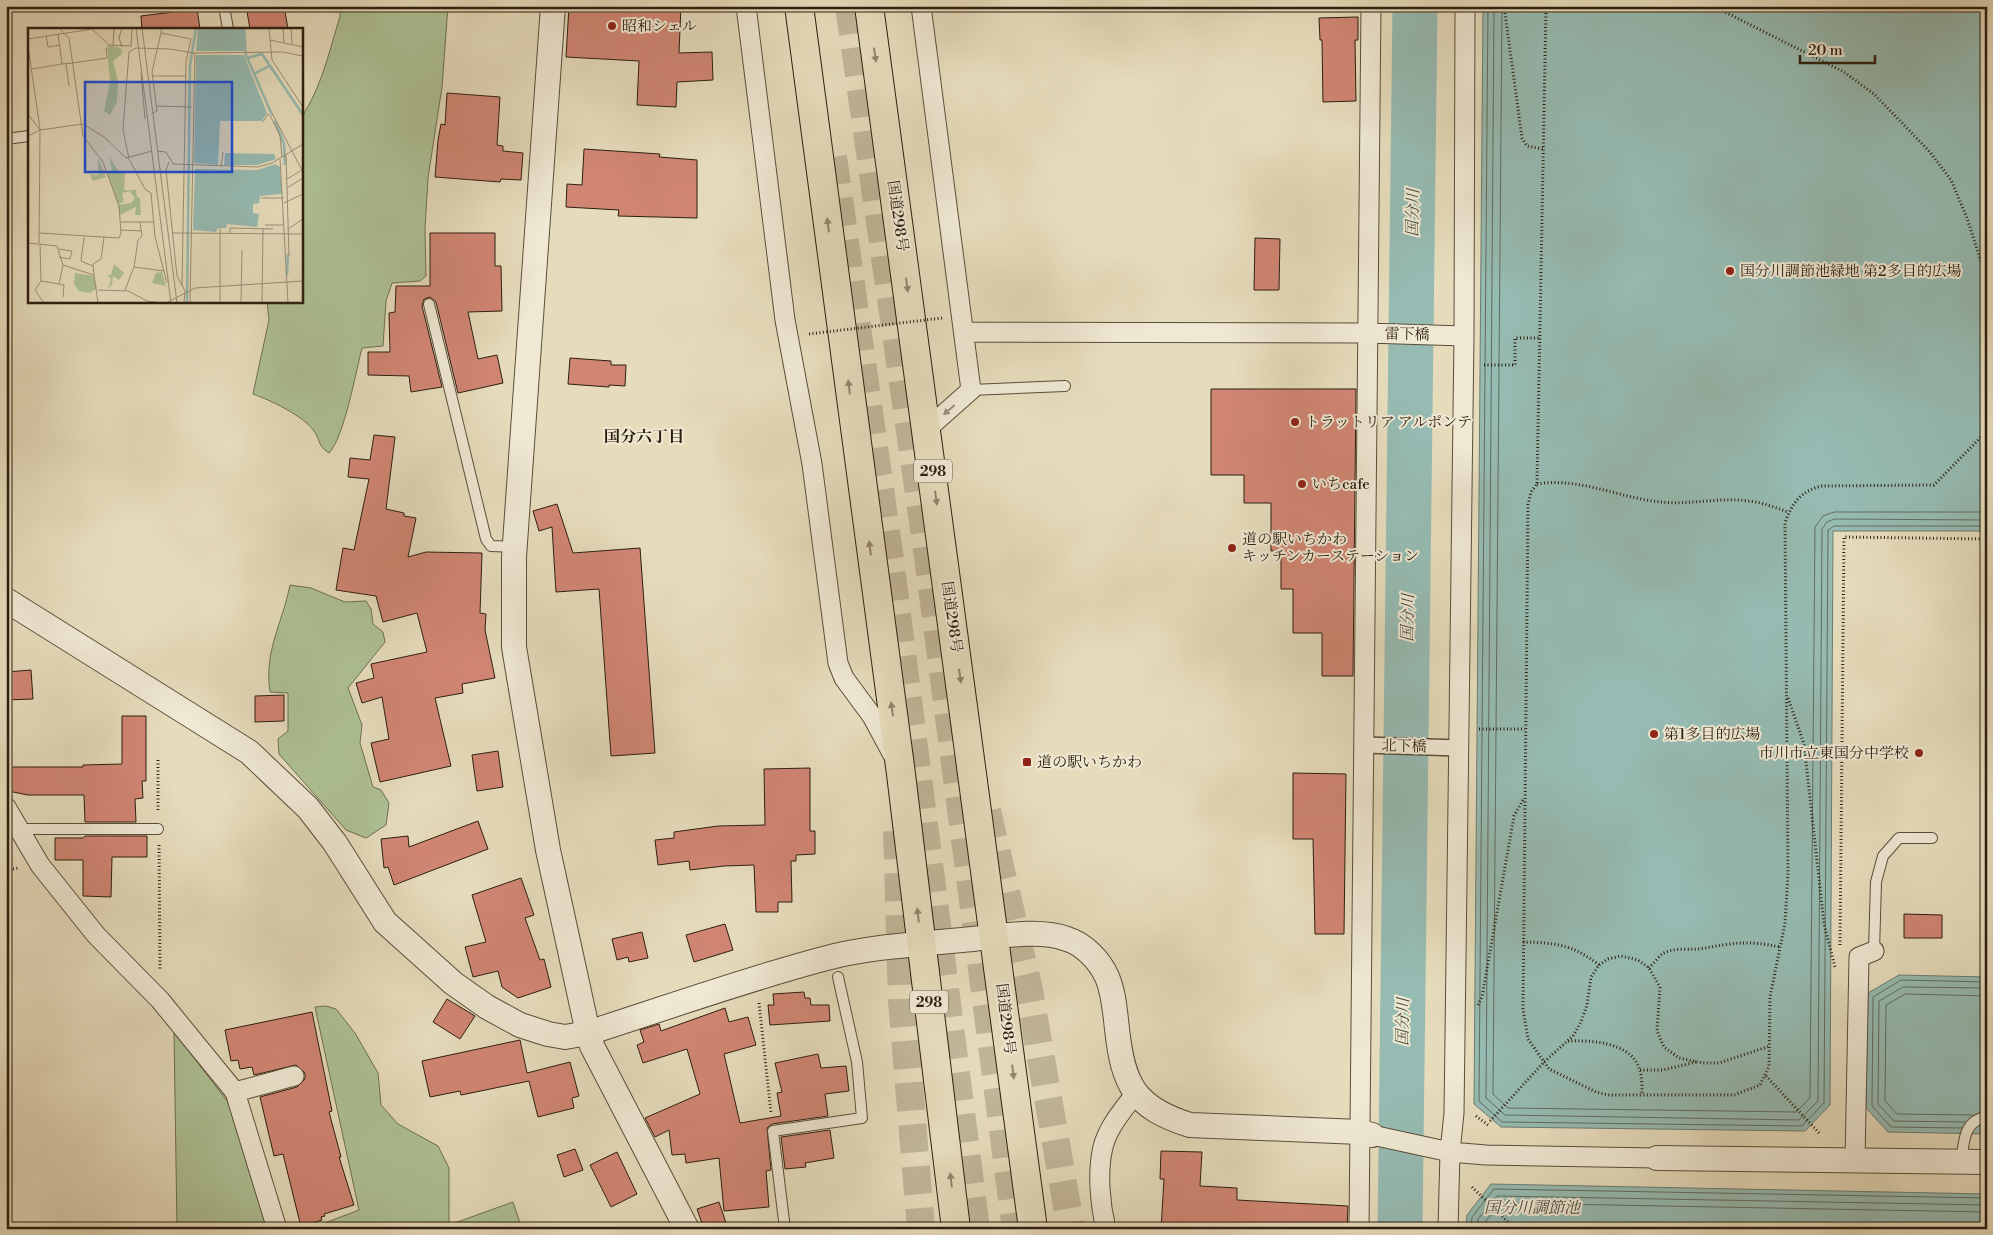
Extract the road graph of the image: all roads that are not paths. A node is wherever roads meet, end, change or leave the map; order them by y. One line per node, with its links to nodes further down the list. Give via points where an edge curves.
1 (224, 6): 9 (lane)
2 (554, 6): 19 (street)
3 (746, 6): 23 (street, via 785,320 812,464 838,663 844,678 885,738)
4 (799, 6): 23 (highway, 298, one-way to 4)
5 (869, 6): 18 (highway, 国道298号 / 298, one-way to 18)
6 (922, 6): 13 (street)
7 (1371, 6): 14 (street)
8 (1465, 6): 15 (street)
9 (228, 28)
10 (28, 136): 11 (lane)
11 (6, 140)
12 (429, 304): 19 (lane, via 486,539 491,546)
13 (964, 332): 14 (street, 雷下橋); 17 (street)
14 (1370, 334): 15 (street, 雷下橋); 21 (street)
15 (1464, 336): 22 (street)
16 (1065, 386): 17 (lane)
17 (972, 390): 18 (street, one-way to 18)
18 (927, 429): 28 (highway, 国道298号 / 298, one-way to 28)
19 (515, 547): 32 (street, via 514,647 548,850)
20 (6, 600): 32 (street, via 249,752 308,808 335,843 385,922 453,983 520,1025 566,1037)
21 (1368, 745): 22 (street, 北下橋); 37 (street)
22 (1460, 748): 38 (street, via 1454,1113)
23 (901, 774): 29 (highway, 298, one-way to 23)
24 (6, 806): 25 (street)
25 (19, 829): 26 (lane); 34 (street, via 40,865 96,935 160,1000)
26 (158, 829)
27 (1932, 838): 30 (lane, via 1899,838 1884,856 1876,882)
28 (995, 937): 29 (street); 35 (street, via 1045,934 1068,939 1095,957 1107,976 1124,1070); 47 (highway, 国道298号 / 298, one-way to 47)
29 (922, 944): 32 (street, via 870,949 824,959); 46 (highway, 298, one-way to 29)
30 (1874, 951): 40 (street, via 1859,957)
31 (838, 976): 45 (lane, via 857,1062 862,1118 773,1131)
32 (588, 1033): 44 (street)
33 (294, 1076): 34 (street)
34 (236, 1092): 43 (street)
35 (1135, 1094): 37 (street, via 1162,1114 1190,1125); 48 (street, via 1114,1123 1103,1147 1101,1200)
36 (1987, 1117): 41 (lane, via 1972,1122 1965,1133)
37 (1366, 1133): 38 (street); 49 (street)
38 (1450, 1152): 39 (street); 50 (street)
39 (1657, 1158): 40 (street)
40 (1855, 1161): 41 (street)
41 (1962, 1162): 42 (street)
42 (1987, 1162)
43 (277, 1229)
44 (687, 1229)
45 (785, 1229)
46 (956, 1229)
47 (1033, 1229)
48 (1106, 1229)
49 (1359, 1229)
50 (1448, 1229)

